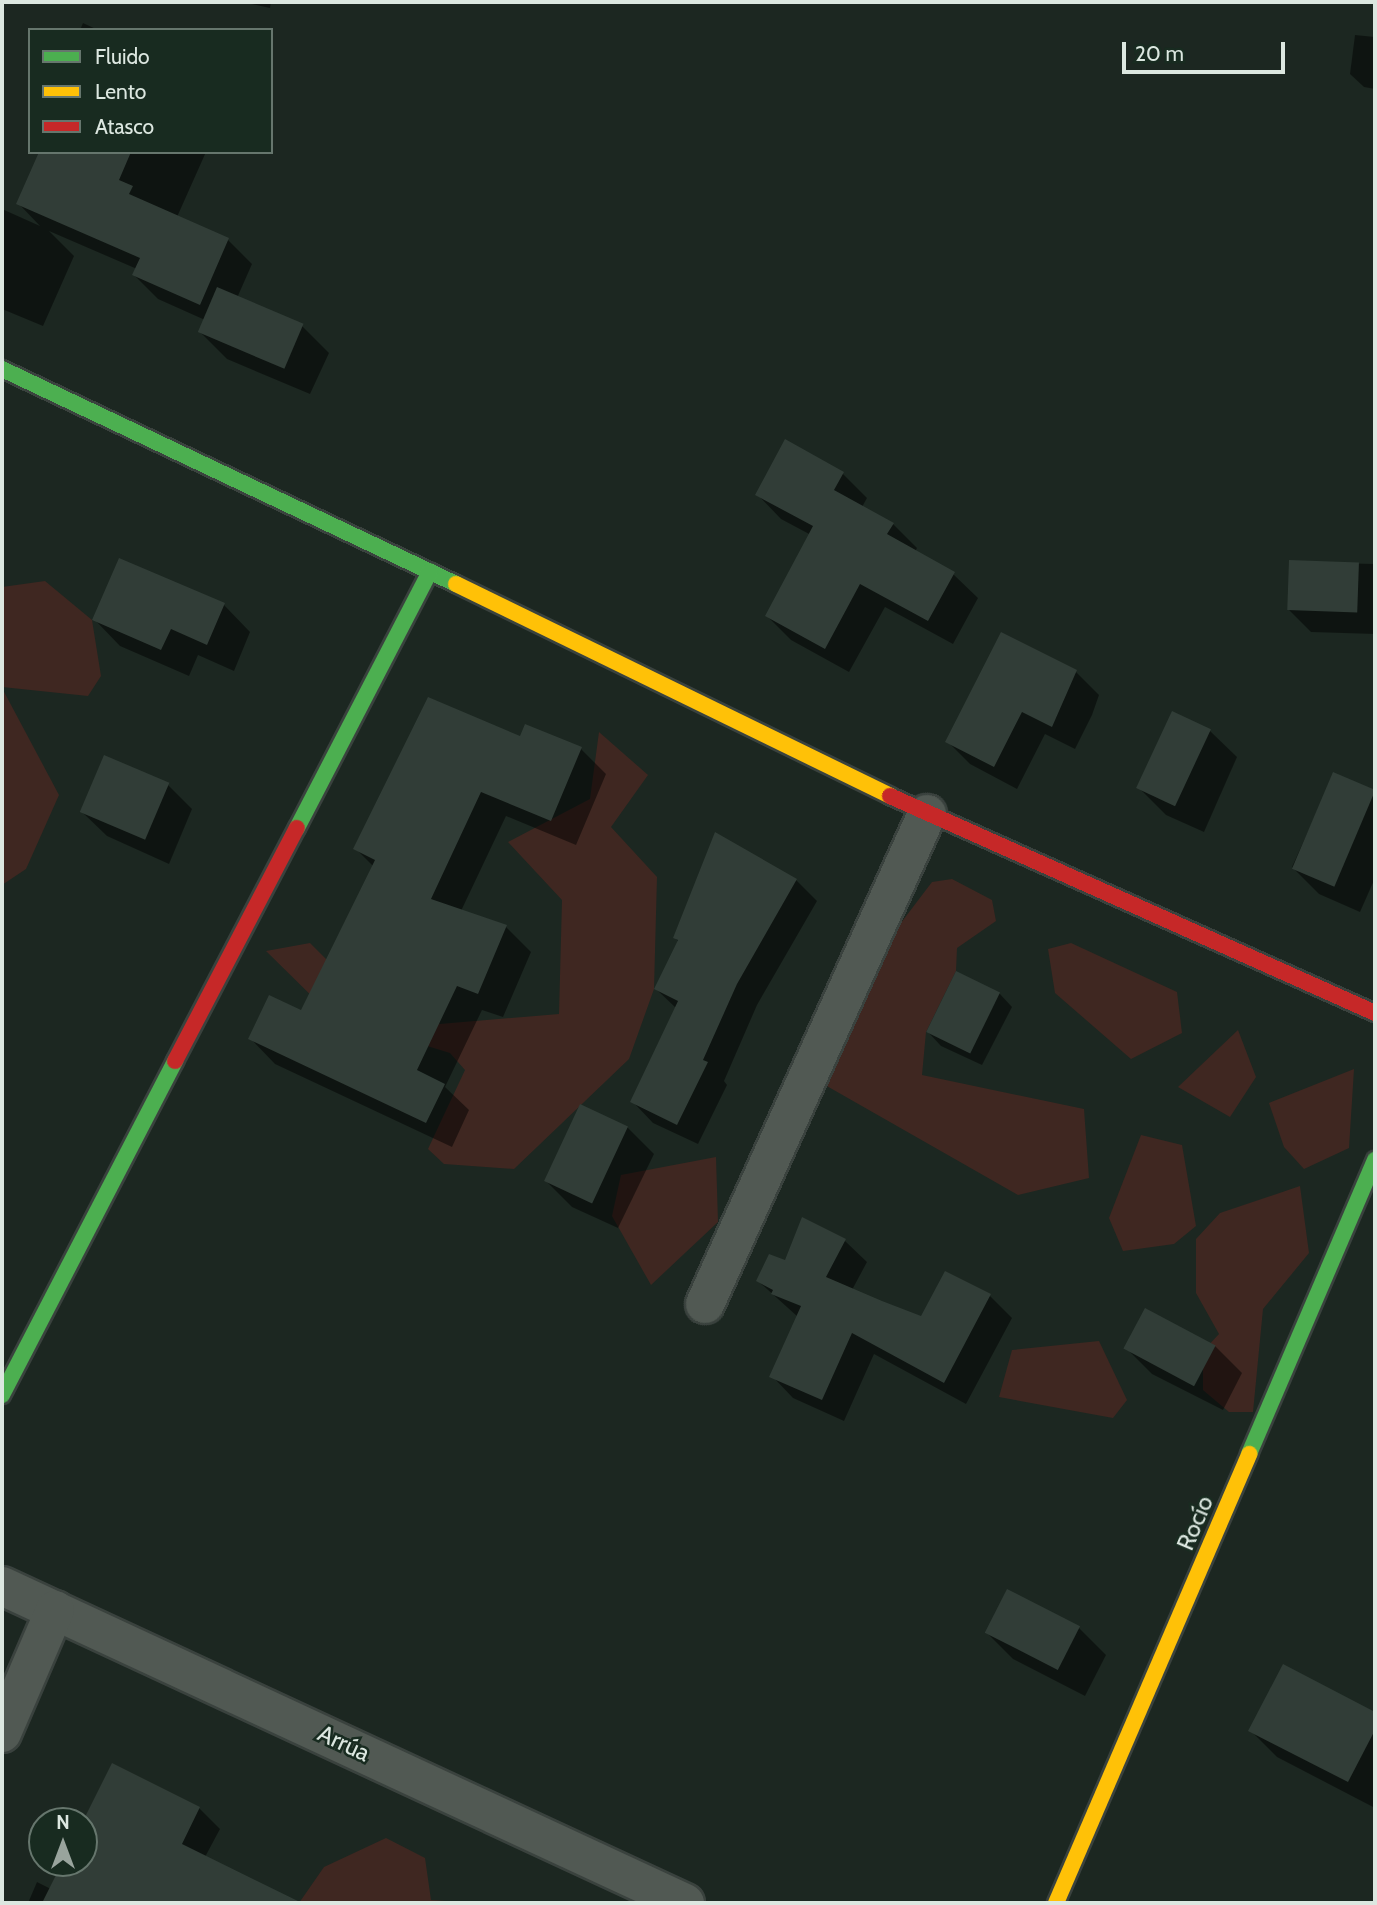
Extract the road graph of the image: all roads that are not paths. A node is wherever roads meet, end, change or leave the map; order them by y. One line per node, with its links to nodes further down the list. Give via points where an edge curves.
1 (2, 369): 2 (street)
2 (430, 571): 3 (street); 7 (street)
3 (927, 814): 4 (street); 6 (street)
4 (1375, 1013)
5 (1375, 1160): 12 (street, Rocío)
6 (705, 1304)
7 (2, 1395)
8 (2, 1586): 9 (street, Arrúa)
9 (54, 1610): 10 (street); 11 (street, Arrúa)
10 (2, 1733)
11 (685, 1903)
12 (1056, 1903)

